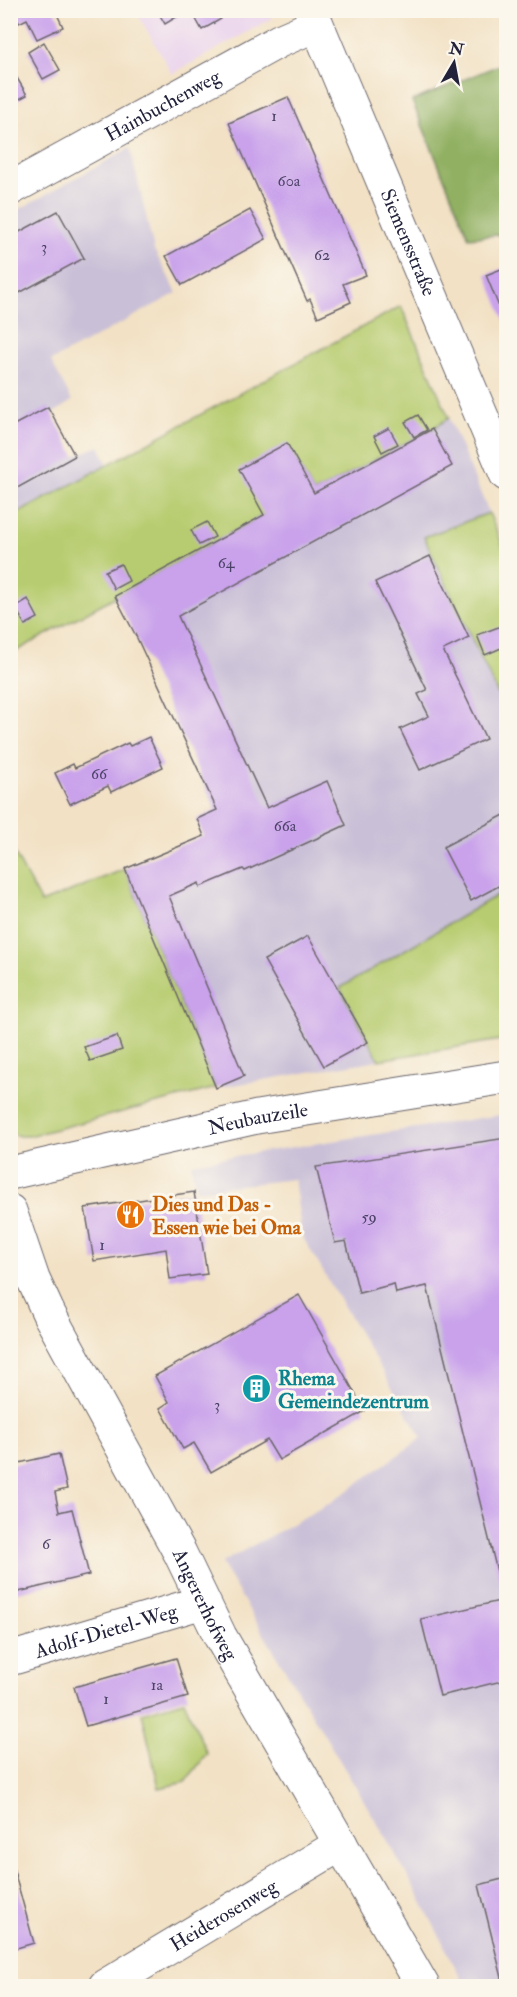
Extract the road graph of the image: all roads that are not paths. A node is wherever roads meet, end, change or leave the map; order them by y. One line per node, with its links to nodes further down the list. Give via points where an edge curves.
1 (314, 18): 2 (street, Hainbuchenweg); 3 (street, Siemensstraße)
2 (10, 189)
3 (507, 474)
4 (507, 1077): 5 (street, Neubauzeile, via 256,1118)
5 (10, 1173)
6 (10, 1211): 7 (street, Angererhofweg, via 49,1314)
7 (203, 1602): 8 (street, Adolf-Dietel-Weg); 9 (street, Angererhofweg)
8 (10, 1659)
9 (341, 1844): 10 (street, Heiderosenweg); 11 (street, Angererhofweg)
10 (105, 1986)
11 (423, 1986)

